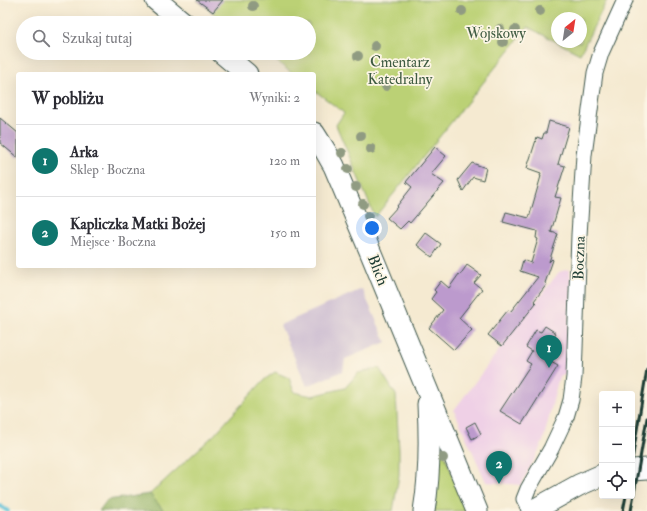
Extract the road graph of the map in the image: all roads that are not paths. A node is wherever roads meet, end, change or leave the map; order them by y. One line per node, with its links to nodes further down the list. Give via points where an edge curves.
1 (156, 0): 3 (street)
2 (626, 0): 13 (street, Boczna, via 601,53 595,73 584,155 571,400 554,443 524,499)
3 (175, 16)
4 (230, 60): 5 (street)
5 (245, 72)
6 (316, 136): 7 (street, Blich, via 334,166 427,388)
7 (436, 428): 11 (street, Blich); 12 (street, Blich)
8 (647, 469): 9 (street)
9 (635, 470)
10 (599, 476): 13 (street)
11 (424, 511)
12 (477, 511)
13 (531, 511)

